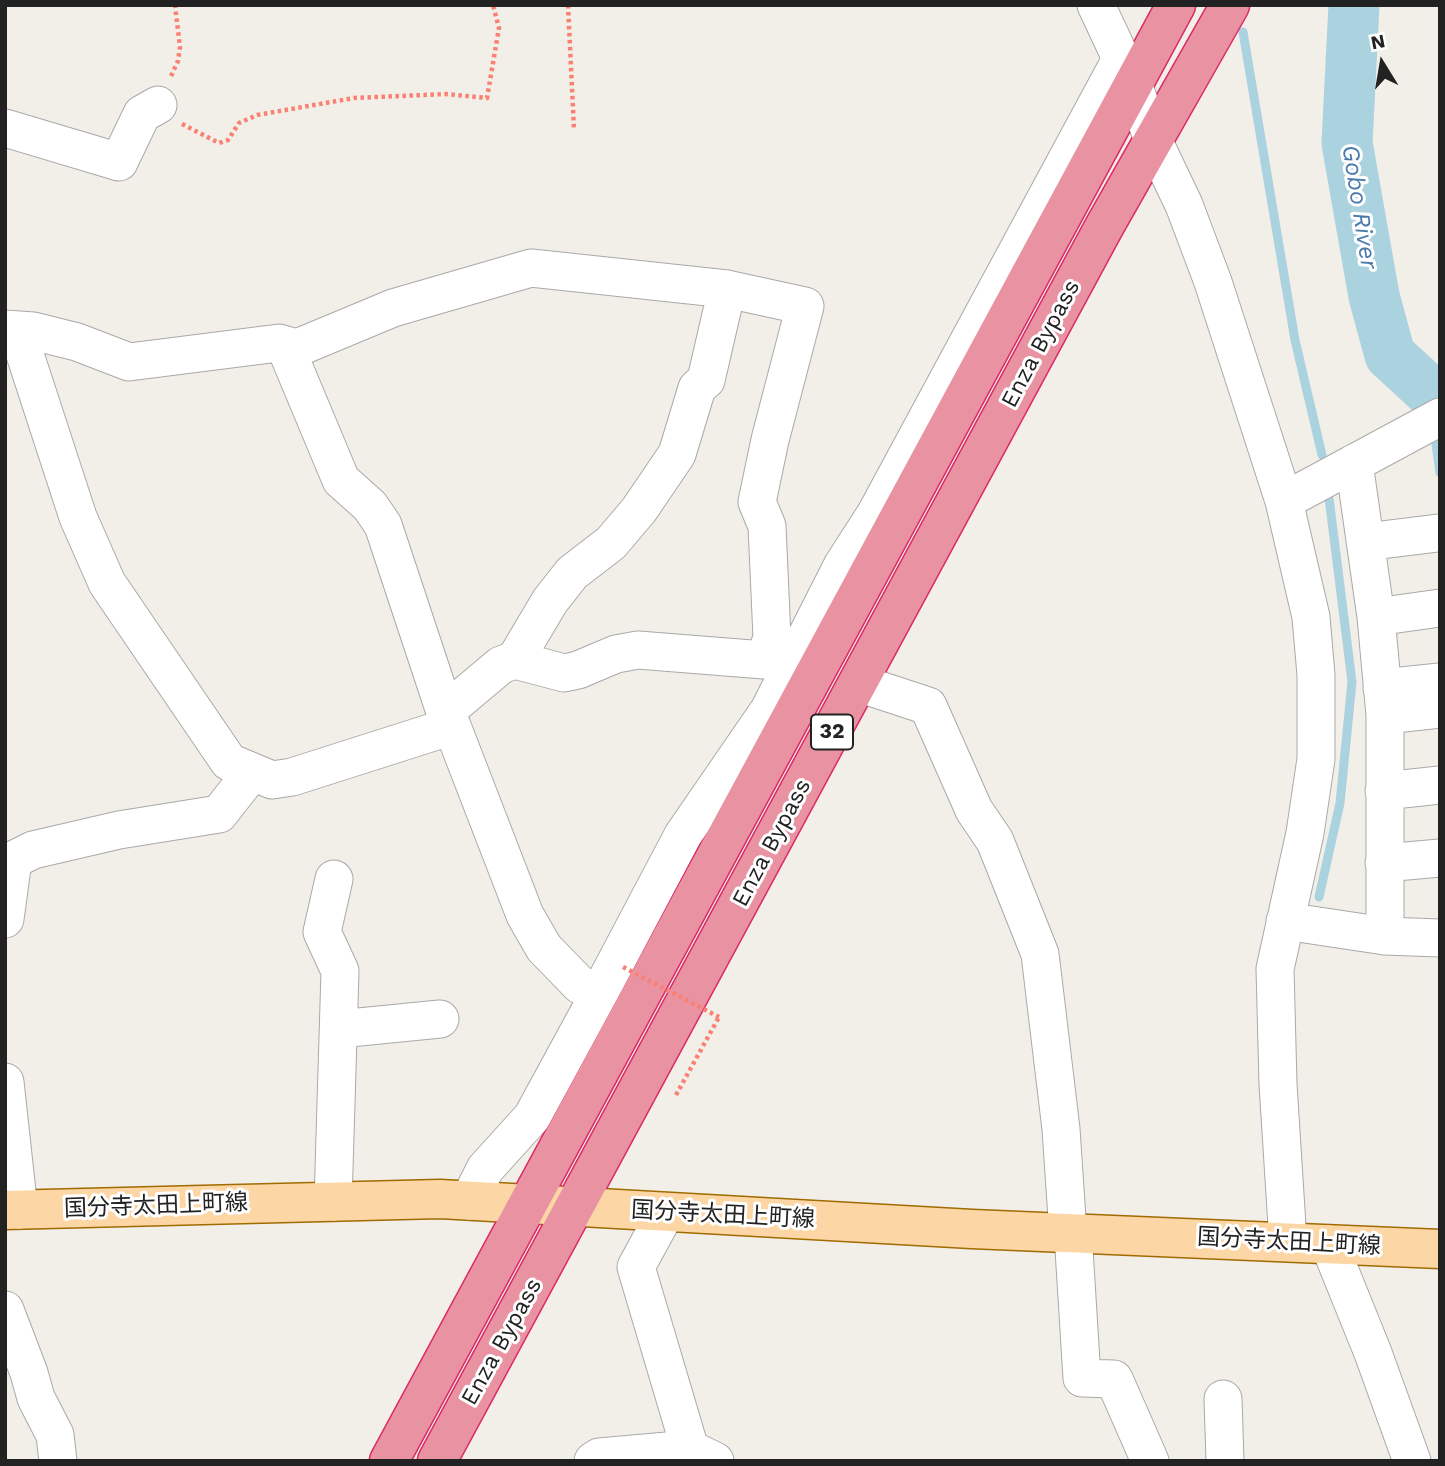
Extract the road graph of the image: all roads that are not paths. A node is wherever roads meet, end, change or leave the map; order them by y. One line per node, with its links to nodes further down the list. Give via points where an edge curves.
1 (1096, 5): 4 (street)
2 (1175, 5): 4 (highway, Enza Bypass / 32)
3 (1230, 5): 7 (highway, Enza Bypass / 32)
4 (1127, 72): 7 (street); 34 (street, via 842,566 769,710 683,835); 40 (highway, Enza Bypass / 32)
5 (158, 105): 6 (street, via 142,114 119,162)
6 (5, 128)
7 (1153, 140): 13 (street, via 1213,282); 20 (highway, Enza Bypass / 32)
8 (727, 289): 10 (street, via 531,268 393,308 297,348); 18 (street, via 706,380 697,388 677,454 611,542 572,573); 18 (street, via 805,306 757,502 767,526 771,613 772,638 764,660 638,650 564,673)
9 (11, 330): 10 (street, via 77,342 129,362 279,343); 24 (street, via 78,517 107,583 229,762)
10 (285, 346): 23 (street, via 341,480 383,524)
11 (1437, 424): 12 (street)
12 (1354, 463): 13 (street); 15 (street)
13 (1284, 501): 31 (street, via 1311,617 1317,744 1305,833)
14 (1438, 533): 15 (street)
15 (1365, 542): 17 (street)
16 (1440, 608): 17 (street)
17 (1376, 617): 21 (street)
18 (515, 660): 23 (street, via 500,665)
19 (1440, 682): 21 (street)
20 (858, 683): 41 (highway, Enza Bypass / 32); 44 (street, via 928,706 974,810 995,841 1040,954)
21 (1383, 702): 22 (street); 26 (street)
22 (1440, 709)
23 (448, 719): 24 (street, via 292,777 272,780); 34 (street, via 525,915 544,948 580,985)
24 (252, 772): 30 (street, via 219,814 119,830 33,850 13,860)
25 (1440, 785): 26 (street)
26 (1384, 791): 28 (street)
27 (1440, 858): 28 (street)
28 (1384, 863): 32 (street)
29 (334, 879): 36 (street, via 322,932 340,971)
30 (5, 919)
31 (1285, 921): 32 (street); 45 (street, via 1275,969)
32 (1385, 936): 33 (street)
33 (1440, 938)
34 (611, 980): 38 (street, via 532,1116 485,1169)
35 (440, 1018): 36 (street)
36 (339, 1029): 39 (street)
37 (5, 1082): 42 (street)
38 (469, 1201): 39 (main road, 国分寺太田上町線); 40 (main road, 国分寺太田上町線)
39 (333, 1202): 42 (main road, 国分寺太田上町線)
40 (528, 1203): 41 (main road, 国分寺太田上町線); 52 (highway, Enza Bypass / 32)
41 (576, 1207): 43 (main road, 国分寺太田上町線); 53 (highway, Enza Bypass / 32)
42 (12, 1210)
43 (666, 1212): 44 (main road, 国分寺太田上町線); 50 (street, via 636,1267)
44 (1071, 1233): 45 (main road, 国分寺太田上町線); 55 (street, via 1082,1378 1114,1380)
45 (1288, 1242): 46 (main road, 国分寺太田上町線)
46 (1329, 1244): 47 (main road, 国分寺太田上町線); 57 (street)
47 (1440, 1249)
48 (5, 1310): 51 (street, via 36,1398 55,1435)
49 (1223, 1399): 56 (street)
50 (703, 1455): 54 (street, via 599,1457)
51 (58, 1461)
52 (388, 1461)
53 (437, 1461)
54 (593, 1461)
55 (1150, 1461)
56 (1224, 1461)
57 (1412, 1461)

